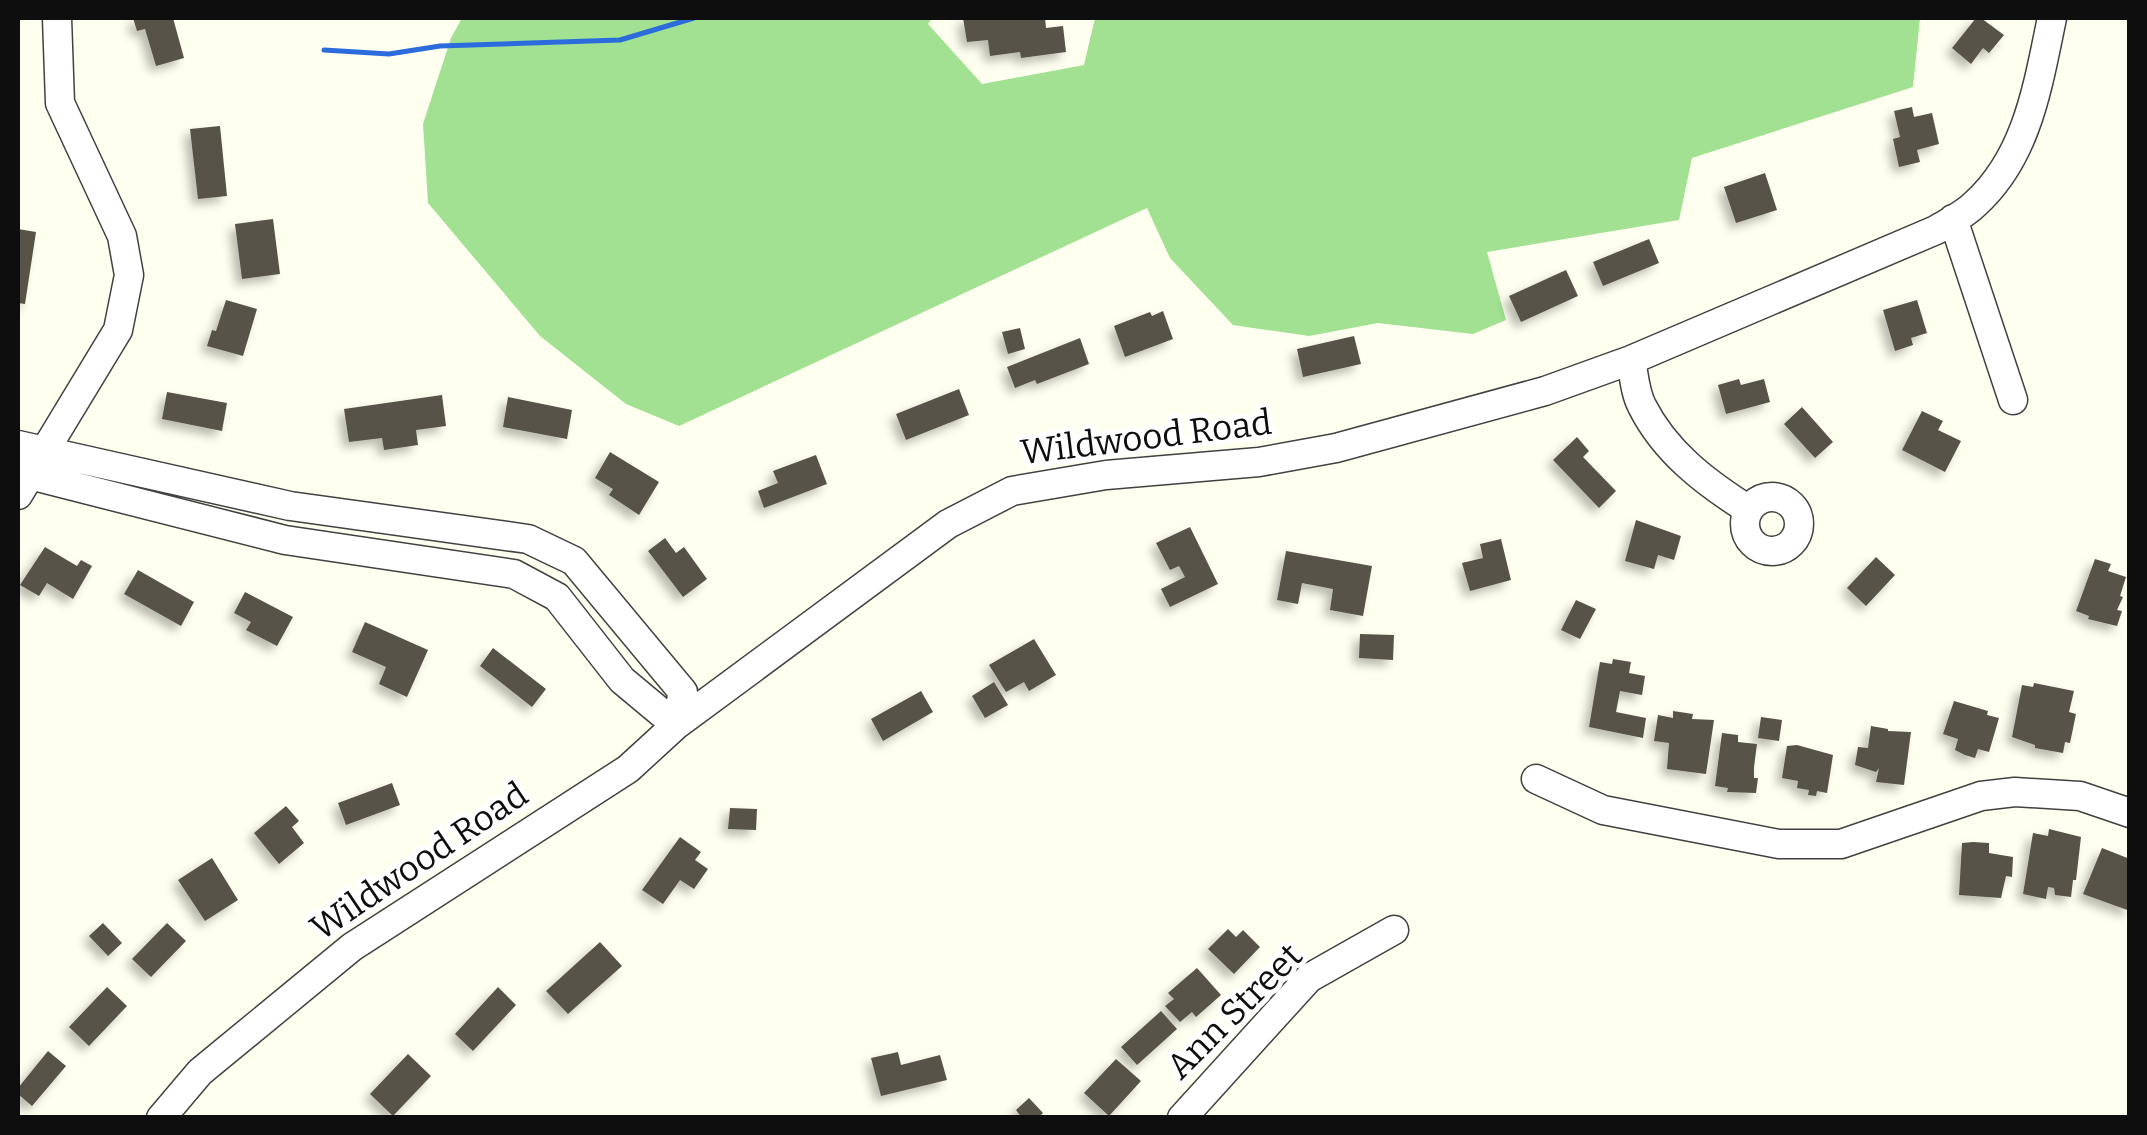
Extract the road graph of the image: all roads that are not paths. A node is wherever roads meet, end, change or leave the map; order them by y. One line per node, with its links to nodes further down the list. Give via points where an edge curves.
1 (57, 18): 7 (street, via 60,103 122,236 128,275 118,330)
2 (2052, 18): 3 (street, Wildwood Road, via 2031,112 2005,172)
3 (1953, 220): 4 (street, Wildwood Road); 5 (street)
4 (1631, 360): 10 (street, via 1640,403 1660,435 1702,480); 14 (street, Wildwood Road, via 1545,391 1336,448 1012,491 948,524)
5 (2012, 400)
6 (18, 445): 7 (street)
7 (45, 452): 8 (street); 9 (street)
8 (22, 481): 12 (street)
9 (290, 506): 11 (street); 12 (street)
10 (1748, 510)
11 (460, 528): 13 (street); 14 (street, via 528,539 574,562 684,692)
12 (285, 540): 13 (street)
13 (456, 565): 14 (street, via 514,574 557,597 622,680)
14 (676, 726): 18 (street, Wildwood Road, via 628,768 352,946 200,1072)
15 (1536, 779): 16 (street, via 1602,810 1779,844 1840,844 1981,796 2015,792 2080,796)
16 (2130, 812)
17 (1394, 930): 19 (street, Ann Street, via 1310,978)
18 (161, 1118)
19 (1182, 1118)

